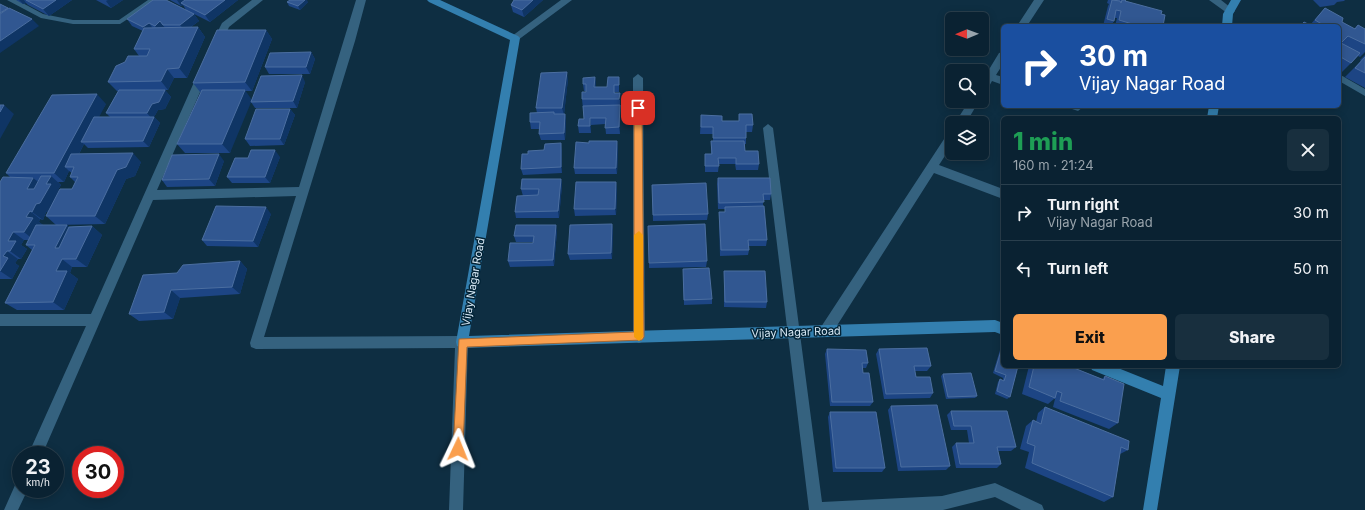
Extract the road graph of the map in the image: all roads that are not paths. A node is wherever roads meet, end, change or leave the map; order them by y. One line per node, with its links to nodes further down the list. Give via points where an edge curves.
1 (11, 0): 2 (lane, via 41,16 73,22 120,22)
2 (153, 0)
3 (258, 0): 25 (street, via 225,25)
4 (361, 0): 23 (street)
5 (432, 0): 13 (street)
6 (567, 0): 13 (street)
7 (1039, 0): 11 (street)
8 (1214, 0): 10 (street)
9 (1236, 0): 10 (street)
10 (1230, 11): 12 (street)
11 (1023, 24)
12 (1227, 24)
13 (515, 38): 32 (street, Vijay Nagar Road)
14 (1001, 59): 15 (street)
15 (990, 77): 18 (street)
16 (638, 78): 31 (street)
17 (1341, 79): 19 (lane)
18 (1001, 80)
19 (1365, 93)
20 (768, 128): 30 (street)
21 (945, 147): 22 (street)
22 (932, 167): 24 (street); 29 (street)
23 (303, 191): 25 (street); 32 (street, via 256,343)
24 (1001, 193)
25 (150, 195): 27 (street)
26 (0, 320): 27 (street)
27 (95, 320): 36 (street)
28 (1001, 328): 29 (street, Vijay Nagar Road, via 995,326)
29 (826, 331): 30 (street, Vijay Nagar Road)
30 (792, 332): 31 (street, Vijay Nagar Road); 40 (street)
31 (639, 337): 32 (street, Vijay Nagar Road)
32 (462, 342): 39 (street)
33 (1102, 368): 35 (street)
34 (1173, 368): 35 (street)
35 (1168, 394): 42 (street)
36 (39, 446)
37 (16, 498): 38 (street)
38 (11, 510)
39 (456, 510)
40 (816, 510): 41 (street, via 942,503 995,490)
41 (1037, 510)
42 (1150, 510)

